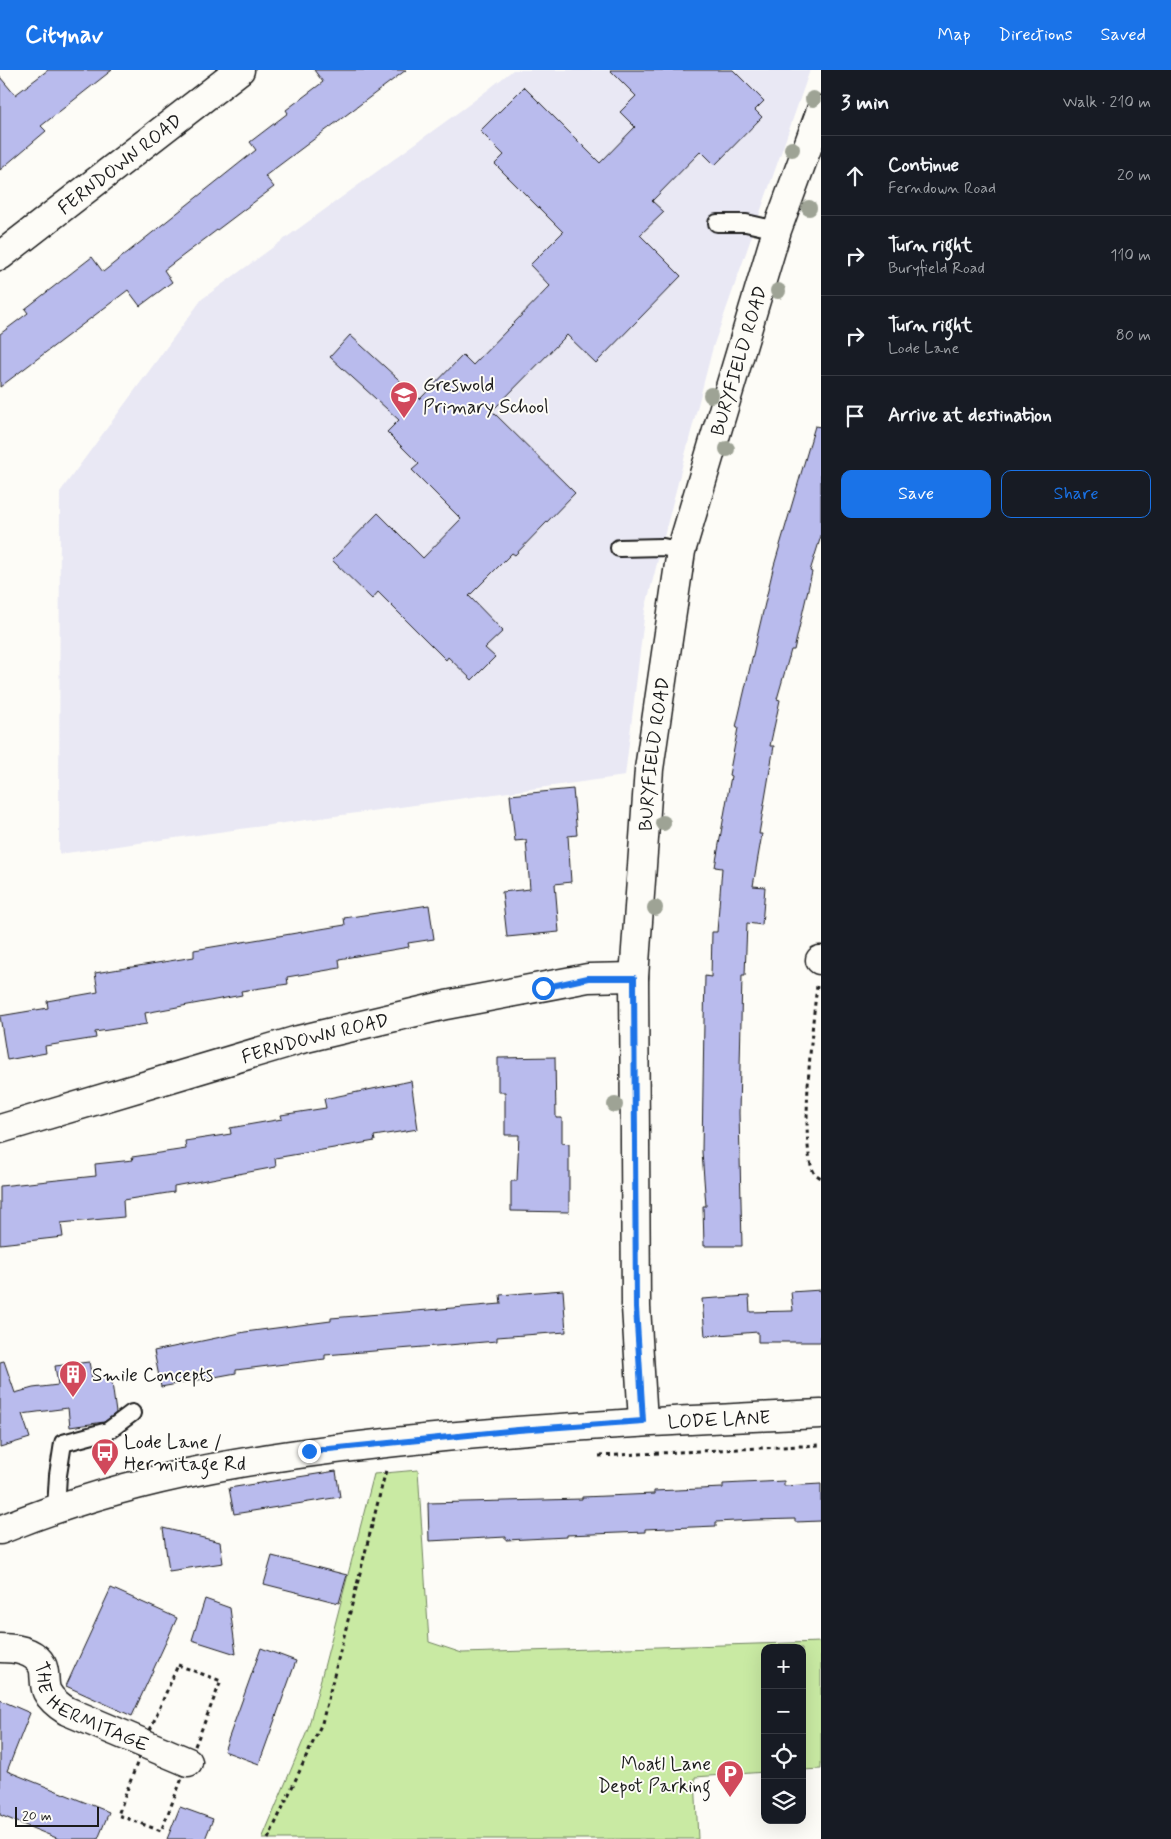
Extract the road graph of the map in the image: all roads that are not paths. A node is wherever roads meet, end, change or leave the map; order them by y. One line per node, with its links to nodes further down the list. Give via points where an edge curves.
1 (240, 70): 5 (street, FERNDOWN ROAD)
2 (821, 110): 4 (street, BURYFIELD ROAD)
3 (717, 223): 4 (lane, via 746,223)
4 (777, 230): 7 (street, BURYFIELD ROAD)
5 (0, 256)
6 (619, 548): 7 (lane, via 663,547)
7 (681, 551): 8 (street, BURYFIELD ROAD, via 649,769)
8 (634, 978): 9 (street, FERNDOWN ROAD, via 588,978 446,1005 307,1038 116,1092); 12 (street, BURYFIELD ROAD, via 636,1307)
9 (0, 1129)
10 (132, 1414): 13 (lane, via 108,1431 63,1443)
11 (821, 1414): 12 (street, LODE LANE)
12 (643, 1421): 13 (street, LODE LANE, via 309,1451 218,1466 91,1496)
13 (56, 1509): 14 (street, LODE LANE)
14 (0, 1530)
15 (0, 1648): 16 (street, THE HERMITAGE, via 18,1648 37,1659 42,1665 47,1691 67,1711)
16 (188, 1762)

